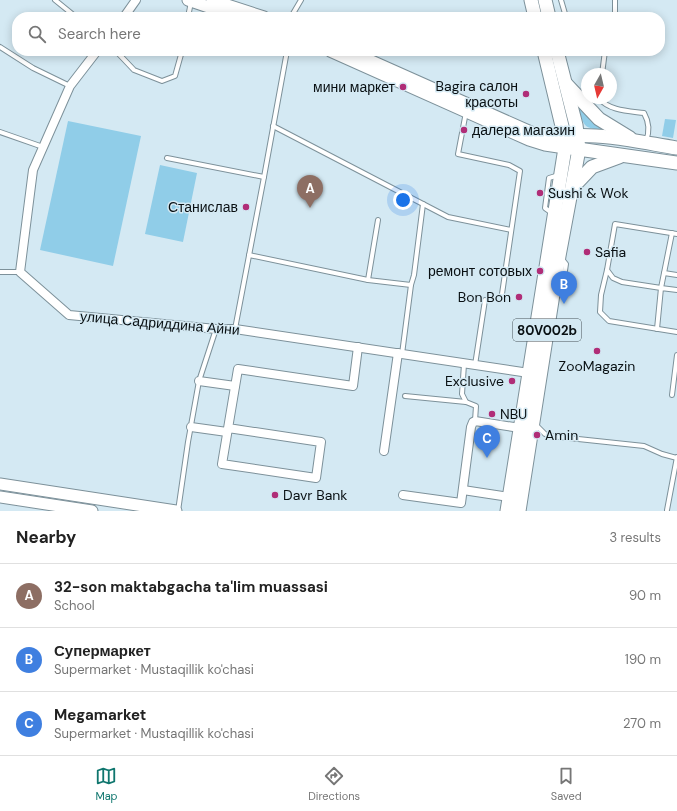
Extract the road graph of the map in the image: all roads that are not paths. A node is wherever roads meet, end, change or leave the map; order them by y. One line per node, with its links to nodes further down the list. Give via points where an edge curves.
1 (55, 0): 10 (lane)
2 (136, 0): 11 (street)
3 (212, 0): 14 (main road)
4 (301, 0): 15 (lane)
5 (531, 0): 16 (main road)
6 (545, 0): 17 (main road)
7 (561, 0): 18 (lane)
8 (615, 0): 19 (lane)
9 (189, 1): 12 (lane); 13 (main road)
10 (70, 12)
11 (128, 12)
12 (188, 12)
13 (223, 12)
14 (249, 12)
15 (294, 12)
16 (534, 12)
17 (548, 12)
18 (565, 12)
19 (615, 12)
20 (0, 47): 21 (lane)
21 (12, 55)
22 (14, 56): 34 (lane)
23 (93, 56): 34 (street)
24 (121, 56): 25 (lane, via 134,70 162,81 175,76)
25 (181, 56)
26 (286, 56): 37 (lane)
27 (341, 56): 36 (main road)
28 (360, 56): 40 (main road, via 531,132)
29 (545, 56): 40 (main road, 80V002b)
30 (558, 56): 33 (main road, 80V002b)
31 (604, 56): 32 (lane)
32 (603, 68)
33 (565, 82): 39 (main road, 80V002b); 41 (main road, via 599,119)
34 (70, 86): 42 (street)
35 (604, 104): 41 (lane, via 644,113 648,120 649,134)
36 (467, 112): 40 (main road, via 535,142 553,146); 52 (lane, via 458,154 509,165 520,171)
37 (273, 126): 48 (lane); 50 (lane)
38 (0, 132): 42 (lane)
39 (578, 135): 40 (main road); 41 (main road); 44 (main road, 80V002b)
40 (564, 142): 44 (main road); 76 (main road, 80V002b, via 555,216)
41 (640, 142): 43 (main road)
42 (44, 147): 58 (street, via 33,170)
43 (677, 148)
44 (579, 149): 45 (main road); 49 (main road, 80V002b)
45 (623, 156): 47 (main road); 49 (main road, via 592,167)
46 (167, 158): 48 (lane)
47 (677, 163)
48 (264, 177): 55 (lane)
49 (572, 188): 83 (main road, 80V002b)
50 (423, 204): 52 (lane, via 448,217); 62 (lane)
51 (378, 220): 61 (lane)
52 (511, 230): 65 (lane)
53 (672, 233): 54 (lane); 56 (lane, via 614,224); 59 (lane)
54 (677, 234)
55 (249, 255): 61 (lane); 68 (lane)
56 (607, 270): 63 (lane, via 613,278 622,282); 69 (lane, via 600,312 609,321)
57 (0, 272): 58 (lane)
58 (20, 272): 67 (street, улица Садриддина Айни, via 69,315)
59 (664, 272): 60 (lane); 63 (lane)
60 (677, 275)
61 (368, 280): 62 (lane)
62 (411, 285): 72 (lane)
63 (661, 288): 64 (lane); 69 (lane)
64 (677, 290)
65 (502, 294)
66 (485, 300): 75 (lane)
67 (216, 329): 68 (street, улица Садриддина Айни); 77 (lane)
68 (235, 329): 71 (street, улица Садриддина Айни)
69 (657, 329): 70 (lane)
70 (677, 332)
71 (358, 347): 72 (street, улица Садриддина Айни); 78 (street, via 353,386 238,369)
72 (400, 354): 74 (street, улица Садриддина Айни); 87 (street)
73 (677, 355): 79 (lane)
74 (464, 364): 75 (street, улица Садриддина Айни); 81 (lane, via 462,394)
75 (475, 366): 76 (street, улица Садриддина Айни)
76 (529, 373): 85 (main road, 80V002b)
77 (199, 381): 78 (street); 84 (lane)
78 (235, 386): 86 (street)
79 (672, 395)
80 (405, 396): 81 (lane)
81 (466, 402): 82 (lane, via 476,406)
82 (475, 421): 85 (street); 90 (street, via 471,427)
83 (533, 422): 88 (lane, via 550,436 644,446); 98 (main road, 80V002b)
84 (191, 427): 86 (street); 96 (lane)
85 (520, 428): 93 (main road, 80V002b)
86 (228, 430): 86 (street, via 321,442 316,478 222,464)
87 (384, 452)
88 (677, 458): 94 (lane)
89 (0, 484): 96 (main road)
90 (463, 490): 91 (street, via 461,503); 93 (street)
91 (403, 494)
92 (0, 497): 95 (main road)
93 (509, 497): 97 (main road, 80V002b)
94 (667, 510)
95 (92, 511)
96 (177, 511)
97 (507, 511)
98 (518, 511)

